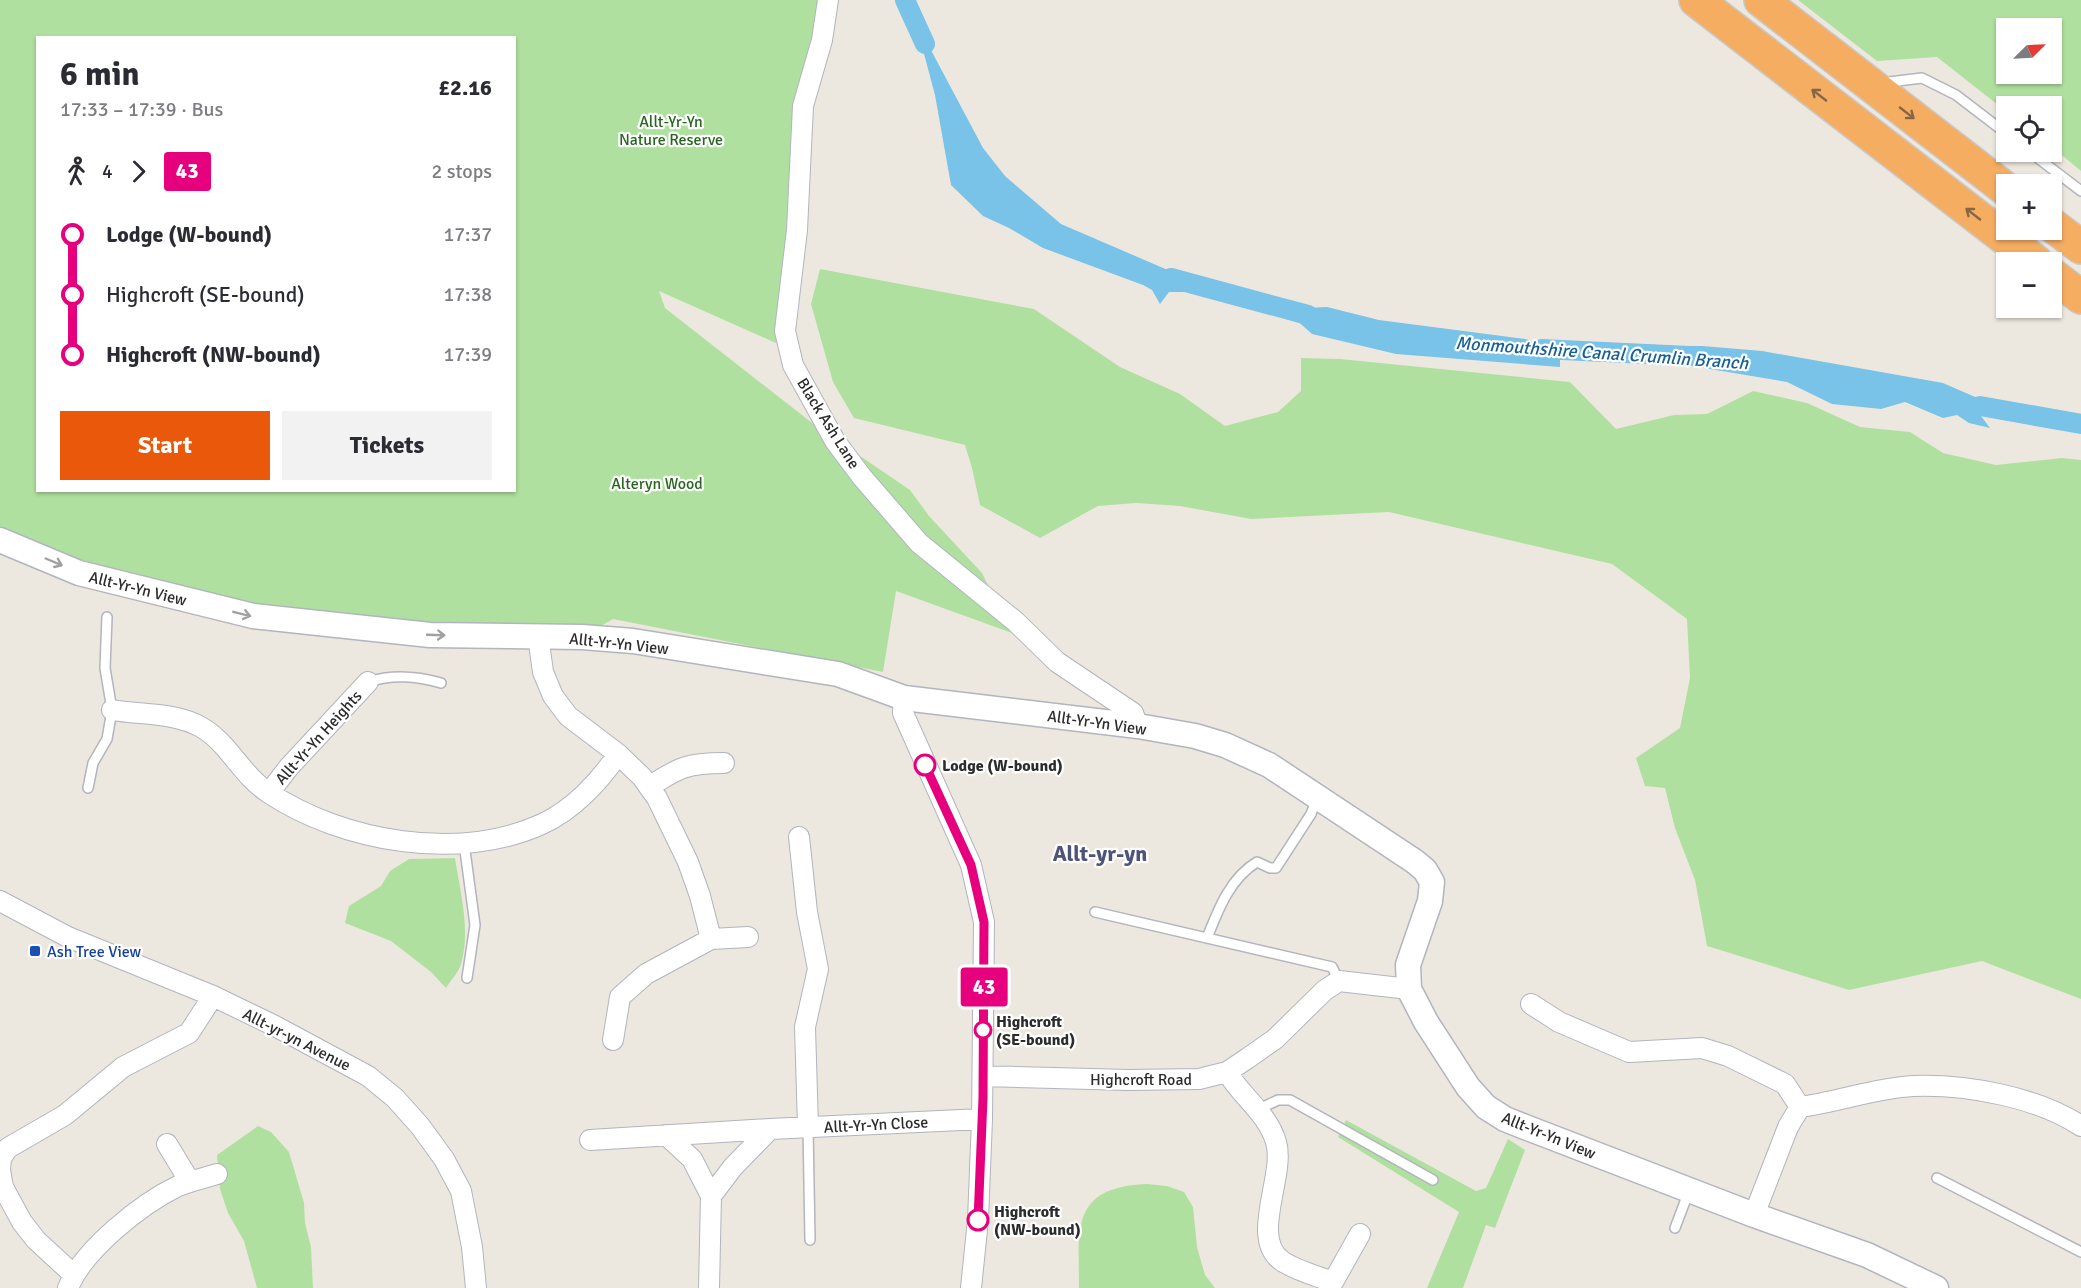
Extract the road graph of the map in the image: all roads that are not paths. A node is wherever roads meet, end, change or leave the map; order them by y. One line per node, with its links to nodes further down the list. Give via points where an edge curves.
1 (828, 0): 21 (street, Black Ash Lane, via 822,39 803,106 797,230 785,331 793,365 835,441 919,543 1016,622 1057,662 1133,713)
2 (1696, 0): 11 (highway, one-way to 2)
3 (1761, 0): 4 (highway)
4 (1870, 84): 5 (lane, via 1922,78 1956,94); 7 (highway, one-way to 7)
5 (1996, 125)
6 (2043, 162): 8 (lane)
7 (1996, 181)
8 (2081, 191)
9 (2062, 233): 10 (highway)
10 (2081, 247)
11 (2023, 252)
12 (2062, 283): 13 (highway)
13 (2081, 297)
14 (0, 540): 16 (street, Allt-Yr-Yn View, one-way to 16, via 79,573 253,616 430,635)
15 (107, 617): 20 (lane, via 105,668)
16 (538, 636): 19 (street, Allt-Yr-Yn View, via 633,641 838,674); 22 (street, via 543,672 553,696 568,716)
17 (368, 682): 18 (lane, via 399,676); 26 (street, Allt-Yr-Yn Heights)
18 (441, 683)
19 (904, 698): 21 (street, Allt-Yr-Yn View); 42 (street, via 903,713 971,865 984,922)
20 (112, 710): 25 (lane, via 107,740 93,763); 26 (street, Allt-Yr-Yn Heights, via 176,718 199,726 222,742 249,777)
21 (1138, 726): 27 (street, Allt-Yr-Yn View, via 1195,735 1226,745 1269,765)
22 (618, 754): 24 (street); 29 (street, Allt-Yr-Yn Heights, via 604,775 565,810 543,823 512,834)
23 (724, 764): 24 (street, via 684,766)
24 (649, 787): 34 (street, via 688,862)
25 (88, 788)
26 (269, 793): 29 (street, Allt-Yr-Yn Heights, via 315,819 376,837 404,843)
27 (1318, 796): 33 (lane, via 1311,814 1276,868 1257,862 1235,881); 37 (street, Allt-Yr-Yn View, via 1414,861 1432,882 1430,901 1408,965)
28 (799, 837): 47 (street, via 818,969 805,1027)
29 (464, 843): 35 (lane, via 475,925)
30 (0, 901): 38 (street, Allt-yr-yn Avenue, via 68,937)
31 (1095, 912): 33 (lane)
32 (748, 937): 34 (street)
33 (1207, 938): 36 (lane, via 1332,967)
34 (711, 939): 40 (street, via 646,974 620,997)
35 (467, 978)
36 (1340, 981): 37 (street); 41 (street, Highcroft Road, via 1325,990 1275,1039)
37 (1409, 989): 57 (street, Allt-Yr-Yn View, via 1446,1054 1486,1107 1505,1119)
38 (213, 996): 52 (street, via 189,1033 123,1067 65,1115 8,1148); 65 (street, Allt-yr-yn Avenue, via 368,1076 414,1119 444,1159 461,1191)
39 (1531, 1004): 43 (street, via 1559,1022 1629,1052 1702,1048 1728,1056 1785,1084)
40 (613, 1040)
41 (1227, 1072): 42 (street, Highcroft Road, via 1199,1080); 44 (street)
42 (983, 1076): 45 (street)
43 (1800, 1107): 46 (street, via 1912,1086 1979,1089 2043,1107); 59 (street, via 1788,1127)
44 (1257, 1110): 55 (lane, via 1278,1100 1290,1100); 61 (street, via 1277,1144 1278,1167 1269,1209 1269,1234 1280,1260 1333,1282)
45 (982, 1119): 47 (street, Allt-Yr-Yn Close); 67 (street)
46 (2081, 1126)
47 (808, 1127): 48 (street, Allt-Yr-Yn Close); 62 (lane)
48 (770, 1129): 49 (street, Allt-Yr-Yn Close); 58 (street, via 733,1167)
49 (666, 1135): 50 (street, Allt-Yr-Yn Close); 58 (street, via 692,1159)
50 (590, 1140)
51 (167, 1144): 56 (street)
52 (0, 1158): 64 (street, via 3,1187 22,1222)
53 (217, 1174): 56 (street)
54 (1938, 1178): 63 (lane)
55 (1433, 1180)
56 (190, 1182): 64 (street, via 127,1218)
57 (1690, 1190): 59 (street, Allt-Yr-Yn View); 60 (lane)
58 (711, 1197): 66 (street)
59 (1754, 1215): 68 (street, Allt-Yr-Yn View, via 1867,1255)
60 (1675, 1228)
61 (1360, 1234)
62 (810, 1240)
63 (2081, 1252)
64 (70, 1281)
65 (476, 1288)
66 (709, 1288)
67 (971, 1288)
68 (1936, 1288)

